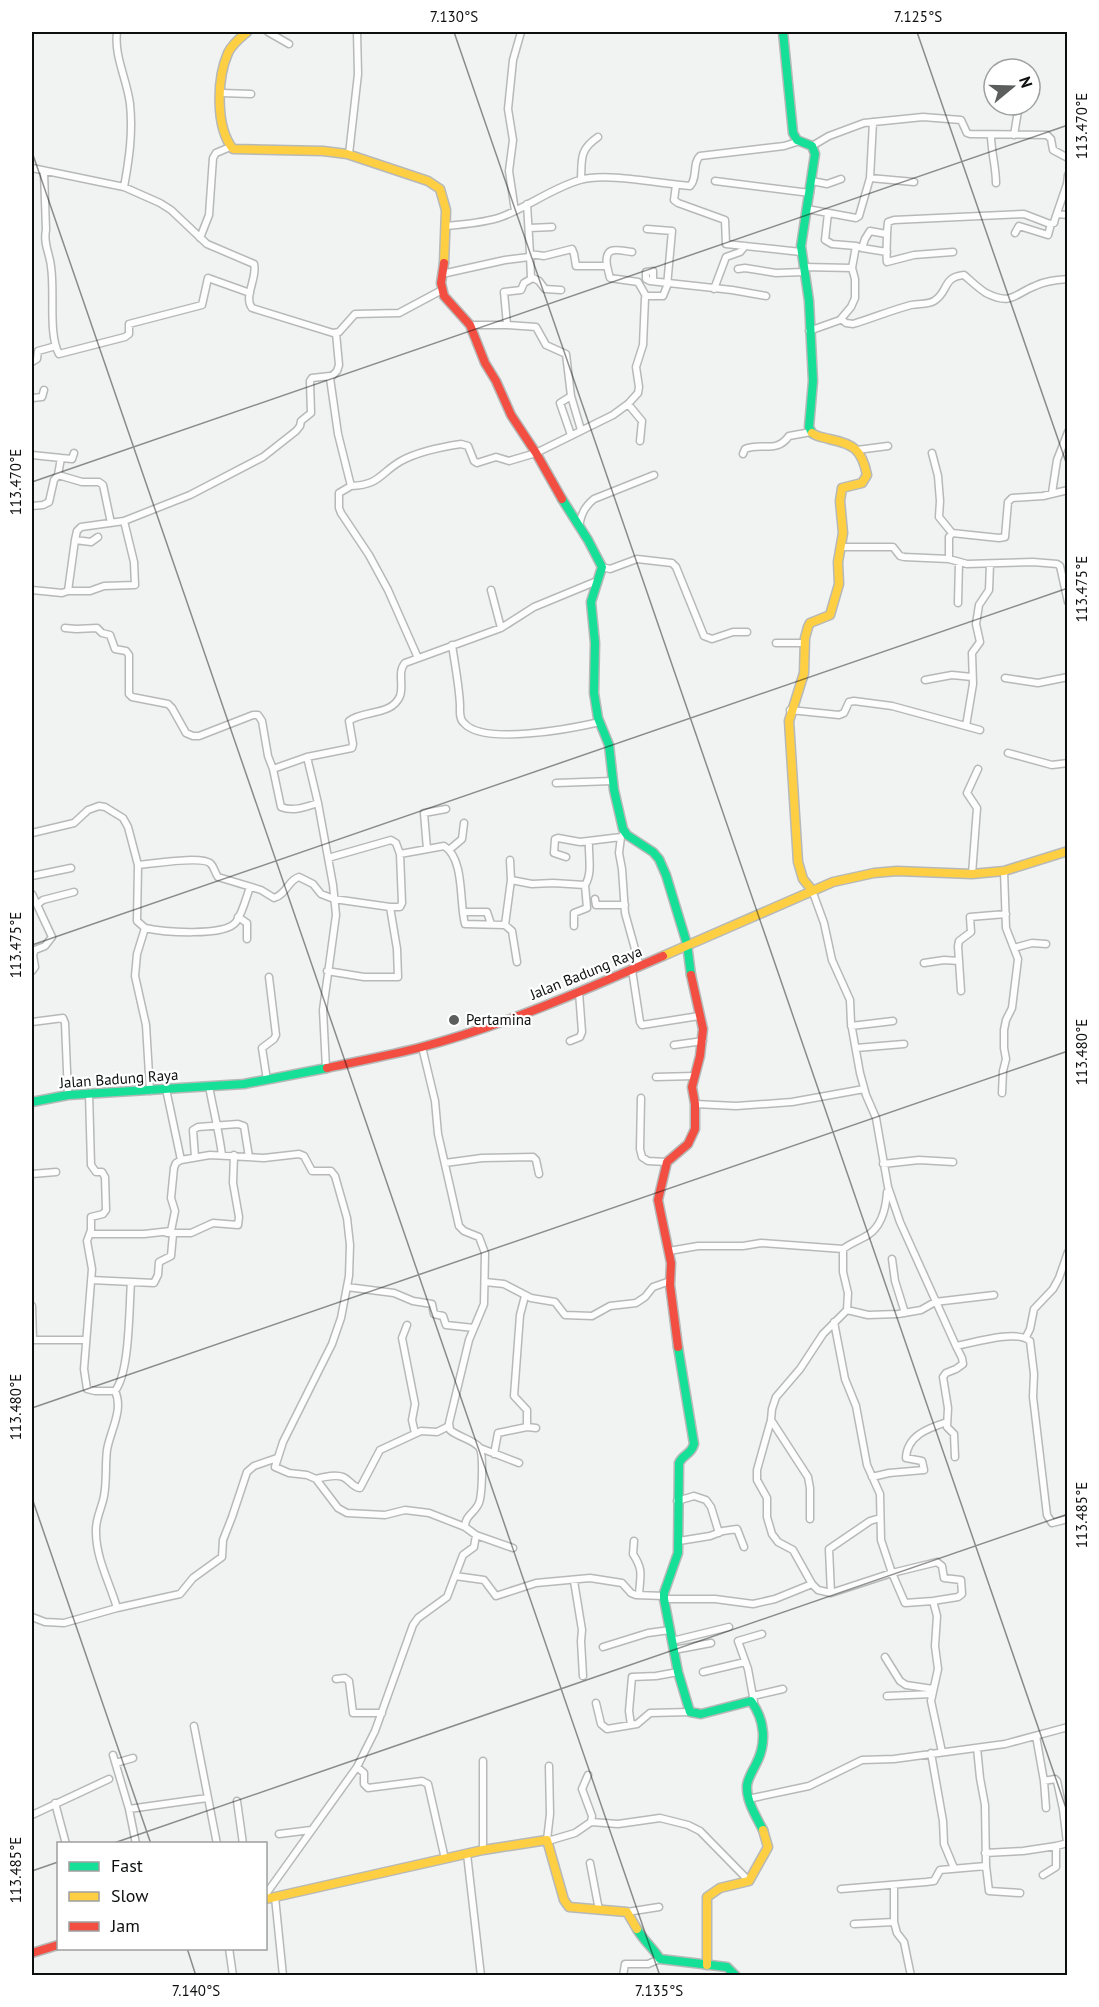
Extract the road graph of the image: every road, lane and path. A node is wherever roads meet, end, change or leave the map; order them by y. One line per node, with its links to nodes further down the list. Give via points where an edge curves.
1 (117, 32): 31 (street, via 116,49 131,125)
2 (247, 32): 8 (street, via 229,50)
3 (268, 32): 7 (street)
4 (357, 32): 18 (street, via 358,74)
5 (521, 32): 35 (street, via 513,60 508,109 513,140 509,171)
6 (783, 32): 15 (street, via 793,133)
7 (289, 44)
8 (222, 93): 9 (street); 17 (street, via 220,121)
9 (251, 94)
10 (1017, 117): 13 (street)
11 (873, 122): 12 (street, via 948,118 961,120 968,134); 16 (street, via 854,125); 23 (street)
12 (991, 135): 13 (street); 29 (street)
13 (1014, 135): 19 (street, via 1047,135 1053,150)
14 (598, 136): 24 (street, via 581,157)
15 (800, 141): 16 (street); 30 (street, via 700,156 696,159 692,185)
16 (812, 146): 27 (street)
17 (230, 147): 18 (street); 46 (street, via 213,158 209,215)
18 (349, 154): 40 (street, via 433,183 440,189)
19 (1068, 158)
20 (32, 168): 21 (street)
21 (44, 172): 31 (street); 74 (street, via 45,237 52,270)
22 (1068, 175): 37 (street)
23 (870, 178): 28 (street); 36 (street, via 858,218)
24 (581, 179): 30 (street); 33 (street)
25 (841, 179): 27 (street, via 827,184)
26 (715, 181): 32 (street)
27 (812, 181): 32 (street)
28 (914, 182)
29 (996, 183)
30 (676, 185): 47 (street, via 676,201 724,218 726,244)
31 (124, 188): 46 (street, via 166,206)
32 (810, 193): 34 (street)
33 (527, 204): 35 (street); 42 (street)
34 (807, 209): 36 (street); 50 (street)
35 (515, 211): 40 (street, via 485,221)
36 (828, 213): 48 (street, via 825,240)
37 (1057, 214): 38 (street); 39 (street)
38 (1068, 215)
39 (1051, 224): 44 (street, via 1048,235 1019,226); 45 (street, via 1023,214 894,220 888,222)
40 (447, 226): 58 (street)
41 (552, 227): 42 (street)
42 (529, 228): 53 (street)
43 (647, 229): 62 (street, via 672,231)
44 (1015, 233)
45 (886, 234): 48 (street, via 870,231); 51 (street)
46 (200, 238): 66 (street, via 254,264)
47 (746, 246): 50 (street); 63 (street, via 726,257)
48 (859, 247): 51 (street); 55 (street)
49 (632, 252): 54 (street, via 609,252)
50 (801, 252): 57 (street)
51 (887, 252): 52 (street, via 888,262)
52 (953, 252)
53 (530, 255): 54 (street, via 544,256 570,249 578,267); 58 (street); 59 (street)
54 (607, 266): 67 (street, via 610,278 638,282)
55 (852, 268): 57 (street); 69 (street, via 855,298)
56 (738, 269): 57 (street, via 776,273)
57 (803, 269): 72 (street)
58 (442, 274): 64 (street)
59 (531, 278): 65 (street, via 539,281 542,288); 71 (street, via 521,290 504,292)
60 (1068, 279): 69 (street, via 1052,280 1006,299 986,293 964,275 955,276 932,303 914,304 853,324)
61 (653, 281): 62 (street)
62 (667, 282): 63 (street); 67 (street, via 663,296)
63 (714, 289): 68 (street)
64 (442, 290): 70 (street); 73 (street, via 399,313 355,314)
65 (561, 290)
66 (250, 293): 73 (street, via 252,308); 74 (street, via 208,278 202,305 129,324 129,334 120,339 63,354 58,353)
67 (646, 296): 80 (street, via 643,345 636,367 639,387)
68 (766, 296)
69 (842, 319): 72 (street)
70 (470, 325): 71 (street); 89 (street, via 508,409)
71 (507, 325): 78 (street, via 537,327 546,345 566,354)
72 (810, 331): 82 (street)
73 (336, 333): 76 (street, via 339,365 338,371)
74 (56, 346): 75 (street, via 38,351 37,360)
75 (32, 362)
76 (330, 376): 96 (street, via 338,434); 100 (street, via 312,378 311,413 296,431 263,457 190,495)
77 (44, 390): 79 (street, via 42,397)
78 (571, 396): 81 (street); 84 (street, via 560,403)
79 (32, 398)
80 (628, 404): 81 (street); 85 (street, via 642,421)
81 (581, 430): 84 (street)
82 (811, 432): 87 (street, via 845,442); 91 (street, via 789,436 778,446 749,447)
83 (1068, 432): 98 (street, via 1057,460)
84 (571, 435): 89 (street)
85 (640, 441)
86 (888, 446): 87 (street)
87 (857, 450): 106 (street, via 867,476 862,483 842,488)
88 (75, 453): 93 (street, via 72,459)
89 (536, 453): 96 (street, via 509,462 496,458 477,463 468,446 461,444 408,458 375,481); 102 (street)
90 (932, 453): 103 (street, via 938,476 939,517)
91 (743, 454)
92 (32, 455): 93 (street)
93 (61, 458): 94 (street)
94 (57, 475): 99 (street, via 49,502); 101 (street, via 102,483)
95 (654, 475): 102 (street, via 594,499 585,507)
96 (351, 486): 125 (street, via 339,493 339,508 388,590)
97 (1068, 490): 98 (street)
98 (1052, 493): 103 (street, via 1009,500 1006,534 1002,538)
99 (32, 506)
100 (124, 521): 101 (street); 116 (street, via 135,585)
101 (111, 523): 105 (street, via 81,527)
102 (579, 528): 112 (street)
103 (952, 533): 107 (street)
104 (98, 537): 105 (street, via 91,542)
105 (75, 540): 116 (street)
106 (841, 547): 107 (street, via 890,547 904,557); 123 (street, via 839,584 832,612 810,623)
107 (949, 559): 108 (street)
108 (959, 562): 110 (street); 118 (street)
109 (1068, 563): 111 (street)
110 (990, 564): 111 (street); 126 (street, via 989,593 980,601 976,620 980,642 972,653)
111 (1059, 565): 117 (street)
112 (602, 567): 113 (street); 121 (street, via 637,559 672,563 704,636 712,639)
113 (597, 581): 120 (street, via 534,607); 131 (street, via 590,610 595,643 594,699)
114 (32, 590): 116 (street)
115 (491, 590): 120 (street)
116 (68, 591)
117 (1068, 602)
118 (958, 603)
119 (65, 628): 137 (street, via 97,628 110,635 115,649 129,655 129,694 168,704 190,735 199,736 258,715)
120 (501, 628): 124 (street)
121 (747, 632)
122 (776, 643): 123 (street)
123 (806, 643): 130 (street, via 804,674)
124 (452, 645): 125 (street); 131 (street, via 461,718 469,728 533,734)
125 (418, 658): 135 (street, via 402,666 396,702 349,721 352,748)
126 (972, 676): 129 (street); 132 (street)
127 (1068, 677): 128 (street, via 1038,683)
128 (1005, 678)
129 (925, 680)
130 (790, 710): 132 (street, via 840,715 854,701 892,706); 162 (street, via 798,862 803,879)
131 (600, 722): 139 (street, via 609,745)
132 (966, 726): 133 (street)
133 (980, 730)
134 (1008, 753): 136 (street, via 1052,765)
135 (307, 758): 137 (street); 141 (street)
136 (1068, 763)
137 (273, 769): 141 (street, via 283,809)
138 (978, 769): 157 (street, via 967,792 977,808)
139 (612, 781): 140 (street); 145 (street)
140 (556, 783)
141 (318, 803): 152 (street)
142 (446, 809): 147 (street, via 424,813)
143 (464, 823): 148 (street, via 462,839)
144 (32, 833): 154 (street, via 74,823 94,808 105,807 123,818)
145 (623, 835): 146 (street); 168 (street, via 619,853); 178 (street, via 653,852 660,862)
146 (589, 841): 151 (street, via 555,839 554,853); 160 (street, via 590,868)
147 (427, 849): 148 (street, via 440,846); 150 (street)
148 (449, 850): 170 (street, via 457,864)
149 (1068, 851): 156 (street, Jalan Badung Raya)
150 (400, 854): 152 (street, via 391,840); 169 (street, via 402,903 400,907)
151 (566, 857)
152 (328, 858): 165 (street)
153 (510, 860): 159 (street)
154 (138, 865): 161 (street, via 208,862 218,877); 176 (street, via 136,921)
155 (72, 868): 158 (street)
156 (1004, 870): 157 (street, Jalan Badung Raya); 171 (street)
157 (972, 874): 162 (street, Jalan Badung Raya, via 874,873)
158 (32, 876)
159 (511, 880): 160 (street); 174 (street)
160 (585, 885): 175 (street, via 587,908 574,914)
161 (250, 887): 165 (street, via 278,897 299,877); 172 (street)
162 (812, 890): 178 (street, Jalan Badung Raya); 193 (street, via 832,960 850,1000)
163 (74, 892): 167 (street)
164 (32, 894): 167 (street)
165 (334, 899): 169 (street); 186 (street, via 336,915)
166 (595, 899): 168 (street, via 596,905)
167 (38, 904): 185 (street, via 52,937 35,950)
168 (625, 904): 184 (street)
169 (390, 907): 186 (street, via 398,977 364,978)
170 (463, 912): 173 (street, via 487,912); 173 (street, via 466,924)
171 (1006, 914): 180 (street); 181 (street, via 970,917 971,932 959,940)
172 (238, 917): 176 (street, via 230,927 196,933); 177 (street, via 247,923)
173 (491, 924): 174 (street)
174 (505, 925): 182 (street, via 512,931)
175 (574, 926)
176 (145, 928): 207 (street, via 135,976 146,1024)
177 (247, 939)
178 (687, 944): 184 (street, Jalan Badung Raya); 190 (street)
179 (1046, 944): 180 (street)
180 (1014, 948): 208 (street, via 1018,959 1012,1008 1004,1030)
181 (959, 961): 183 (street); 188 (street)
182 (517, 962)
183 (924, 963)
184 (636, 968): 189 (street, Jalan Badung Raya); 190 (street, via 642,1025)
185 (32, 971)
186 (327, 971): 200 (street, via 323,1010)
187 (269, 977): 203 (street, via 276,1035 262,1048)
188 (960, 990)
189 (579, 992): 194 (street, via 582,1032); 198 (street, Jalan Badung Raya)
190 (699, 1016): 195 (street)
191 (893, 1021): 193 (street)
192 (32, 1022): 210 (street, via 63,1018)
193 (851, 1026): 199 (street)
194 (570, 1041)
195 (703, 1041): 197 (street); 202 (street)
196 (904, 1044): 199 (street)
197 (674, 1045)
198 (422, 1047): 200 (street, Jalan Badung Raya); 222 (street)
199 (856, 1048): 206 (street)
200 (326, 1068): 203 (street, Jalan Badung Raya)
201 (656, 1077): 202 (street)
202 (694, 1077): 213 (street)
203 (267, 1080): 204 (street, Jalan Badung Raya)
204 (209, 1086): 205 (street, Jalan Badung Raya); 214 (street)
205 (166, 1089): 207 (street, Jalan Badung Raya); 219 (street)
206 (864, 1089): 213 (street, via 792,1102); 223 (street, via 876,1118)
207 (150, 1090): 209 (street, Jalan Badung Raya)
208 (1002, 1093)
209 (89, 1094): 210 (street, Jalan Badung Raya); 229 (street, via 91,1165 105,1177 106,1210 91,1217)
210 (68, 1095): 212 (street, Jalan Badung Raya)
211 (641, 1098): 220 (street, via 642,1157 648,1161)
212 (32, 1102)
213 (695, 1104): 220 (street, via 693,1133 688,1144)
214 (218, 1125): 215 (street); 217 (street, via 244,1126); 218 (street, via 193,1130)
215 (222, 1155): 216 (street); 218 (street)
216 (234, 1155): 217 (street); 228 (street, via 232,1183 237,1225 213,1223 191,1233)
217 (249, 1156): 239 (street, via 302,1154 312,1171 328,1169 335,1176 349,1230)
218 (195, 1157): 219 (street)
219 (181, 1160): 228 (street, via 174,1168 171,1198 175,1211)
220 (667, 1161): 231 (street, via 658,1200)
221 (953, 1162): 223 (street)
222 (445, 1163): 226 (street, via 533,1157); 238 (street, via 459,1226 483,1243)
223 (884, 1164): 227 (street)
224 (56, 1172): 225 (street)
225 (32, 1173)
226 (539, 1174)
227 (888, 1187): 230 (street, via 876,1228); 242 (street)
228 (170, 1233): 229 (street); 237 (street, via 171,1256 159,1262 157,1280)
229 (90, 1234): 235 (street, via 87,1241)
230 (843, 1249): 231 (street, via 761,1244); 244 (street)
231 (669, 1251): 236 (street)
232 (1068, 1252): 234 (street)
233 (892, 1259): 245 (street)
234 (1064, 1274): 249 (street, via 1034,1309)
235 (91, 1280): 237 (street); 251 (street)
236 (670, 1281): 241 (street, via 653,1287 636,1303 610,1306 592,1316 565,1315 558,1303); 267 (street, via 694,1444 679,1463)
237 (131, 1282): 253 (street, via 127,1344)
238 (485, 1282): 241 (street, via 504,1284); 248 (street, via 484,1304)
239 (347, 1287): 248 (street, via 393,1293 432,1304 434,1314 442,1316 446,1325); 263 (street, via 338,1330)
240 (994, 1295): 242 (street)
241 (525, 1296): 257 (street, via 514,1396 526,1410)
242 (935, 1302): 245 (street); 252 (street)
243 (32, 1306): 250 (street)
244 (847, 1310): 245 (street, via 868,1315); 246 (street)
245 (905, 1313)
246 (834, 1322): 254 (street, via 801,1370 776,1397); 265 (street)
247 (407, 1325): 259 (street, via 402,1338 415,1404)
248 (474, 1328): 256 (street)
249 (1026, 1337): 252 (street, via 984,1339); 270 (street, via 1032,1346 1033,1397 1048,1518 1052,1523)
250 (32, 1340): 251 (street)
251 (86, 1340): 253 (street, via 87,1389)
252 (956, 1346): 255 (street, via 963,1364 943,1377)
253 (115, 1391): 286 (street, via 117,1415 109,1440 96,1534)
254 (771, 1420): 269 (street, via 808,1477); 281 (street, via 757,1480 766,1498 772,1534 793,1550)
255 (947, 1422): 262 (street, via 947,1428 954,1434); 265 (street, via 926,1430 909,1444 906,1458 922,1461 924,1470)
256 (449, 1426): 259 (street, via 437,1432); 260 (street, via 455,1434)
257 (527, 1427): 258 (street); 261 (street, via 498,1433)
258 (536, 1428)
259 (415, 1433): 266 (street, via 380,1450 360,1488 339,1476)
260 (480, 1448): 261 (street); 271 (street, via 481,1494)
261 (494, 1454): 264 (street)
262 (955, 1457)
263 (277, 1458): 266 (street, via 276,1468); 286 (street, via 247,1472 223,1540 222,1557 193,1578 180,1594)
264 (519, 1463)
265 (872, 1478): 268 (street, via 880,1494)
266 (316, 1479): 271 (street, via 338,1508 347,1513 385,1515 412,1510)
267 (677, 1501): 272 (street, via 694,1496 706,1500); 275 (street)
268 (880, 1518): 278 (street, via 881,1540); 282 (street, via 829,1549)
269 (810, 1519)
270 (1068, 1519)
271 (465, 1527): 273 (street)
272 (719, 1533): 275 (street); 276 (street, via 736,1529)
273 (476, 1535): 277 (street); 279 (street, via 474,1547 463,1555)
274 (633, 1541): 283 (street, via 633,1554 641,1568)
275 (679, 1541): 284 (street)
276 (744, 1547)
277 (513, 1548)
278 (892, 1573): 282 (street); 285 (street, via 905,1603); 285 (street, via 940,1563 945,1578 960,1580 962,1594)
279 (455, 1576): 280 (street, via 484,1580 496,1596 537,1583); 306 (street, via 447,1597 413,1625)
280 (574, 1581): 283 (street, via 594,1578 622,1583); 298 (street, via 582,1630)
281 (812, 1584): 282 (street); 284 (street, via 753,1604)
282 (831, 1593)
283 (639, 1595): 284 (street)
284 (664, 1597): 289 (street)
285 (933, 1601): 301 (street, via 937,1616 938,1677)
286 (117, 1608): 287 (street, via 64,1623)
287 (32, 1617)
288 (729, 1628): 292 (street)
289 (670, 1630): 292 (street); 293 (street)
290 (762, 1634): 295 (street, via 738,1640)
291 (711, 1643): 292 (street)
292 (673, 1646): 296 (street)
293 (603, 1647)
294 (885, 1657): 301 (street, via 900,1681)
295 (745, 1662): 297 (street); 303 (street)
296 (678, 1672): 305 (street); 307 (street, via 632,1677)
297 (703, 1672)
298 (583, 1676)
299 (336, 1679): 306 (street, via 349,1681 353,1713)
300 (783, 1689): 303 (street)
301 (932, 1691): 302 (street); 312 (street)
302 (887, 1696)
303 (753, 1699): 305 (street, via 701,1714); 324 (street, via 764,1740 747,1783)
304 (596, 1703): 307 (street, via 603,1728)
305 (690, 1712): 307 (street, via 650,1713)
306 (382, 1713): 319 (street)
307 (631, 1725)
308 (194, 1726): 323 (street)
309 (1068, 1727): 310 (street)
310 (1036, 1736): 311 (street); 322 (street)
311 (977, 1748): 312 (street); 341 (street, via 985,1805)
312 (942, 1752): 313 (street)
313 (931, 1753): 324 (street, via 862,1760 809,1786); 346 (street, via 944,1844)
314 (113, 1755): 317 (street)
315 (133, 1758): 317 (street)
316 (483, 1761): 340 (street)
317 (116, 1763): 328 (street)
318 (549, 1766): 337 (street)
319 (357, 1767): 331 (street); 343 (street, via 364,1773 368,1788 422,1781 428,1784)
320 (588, 1775): 330 (street, via 582,1789)
321 (109, 1779): 326 (street)
322 (1044, 1781): 327 (street); 338 (street, via 1057,1781)
323 (207, 1798): 328 (street); 335 (street)
324 (748, 1799): 348 (street, via 768,1847)
325 (237, 1802): 336 (street)
326 (55, 1803): 329 (street); 333 (street)
327 (1046, 1808)
328 (129, 1809): 334 (street)
329 (32, 1815)
330 (592, 1822): 337 (street); 348 (street, via 660,1818 688,1825 700,1831)
331 (311, 1830): 332 (street); 352 (street)
332 (279, 1834)
333 (65, 1842)
334 (136, 1842)
335 (217, 1842)
336 (243, 1842)
337 (549, 1843): 340 (street); 354 (street, via 566,1904)
338 (1067, 1843): 339 (street)
339 (1056, 1846): 341 (street); 347 (street, via 1056,1867)
340 (483, 1850): 342 (street)
341 (985, 1853): 345 (street)
342 (467, 1854): 343 (street); 365 (street)
343 (445, 1859): 352 (street)
344 (590, 1863): 354 (street)
345 (986, 1866): 346 (street); 351 (street, via 990,1892)
346 (954, 1868): 349 (street, via 940,1870 934,1881)
347 (1043, 1875)
348 (749, 1881): 362 (street, via 720,1888 707,1897)
349 (894, 1885): 350 (street); 356 (street)
350 (841, 1889)
351 (1020, 1893)
352 (268, 1897): 364 (street)
353 (659, 1907): 355 (street)
354 (599, 1910): 355 (street)
355 (627, 1912): 361 (street)
356 (894, 1922): 357 (street); 368 (street, via 904,1942)
357 (854, 1924)
358 (57, 1945): 360 (street)
359 (229, 1950): 363 (street)
360 (32, 1953)
361 (660, 1959): 362 (street); 366 (street, via 654,1963 625,1964)
362 (707, 1965): 367 (street, via 727,1967)
363 (233, 1976)
364 (283, 1976)
365 (481, 1976)
366 (623, 1976)
367 (736, 1976)
368 (911, 1976)

